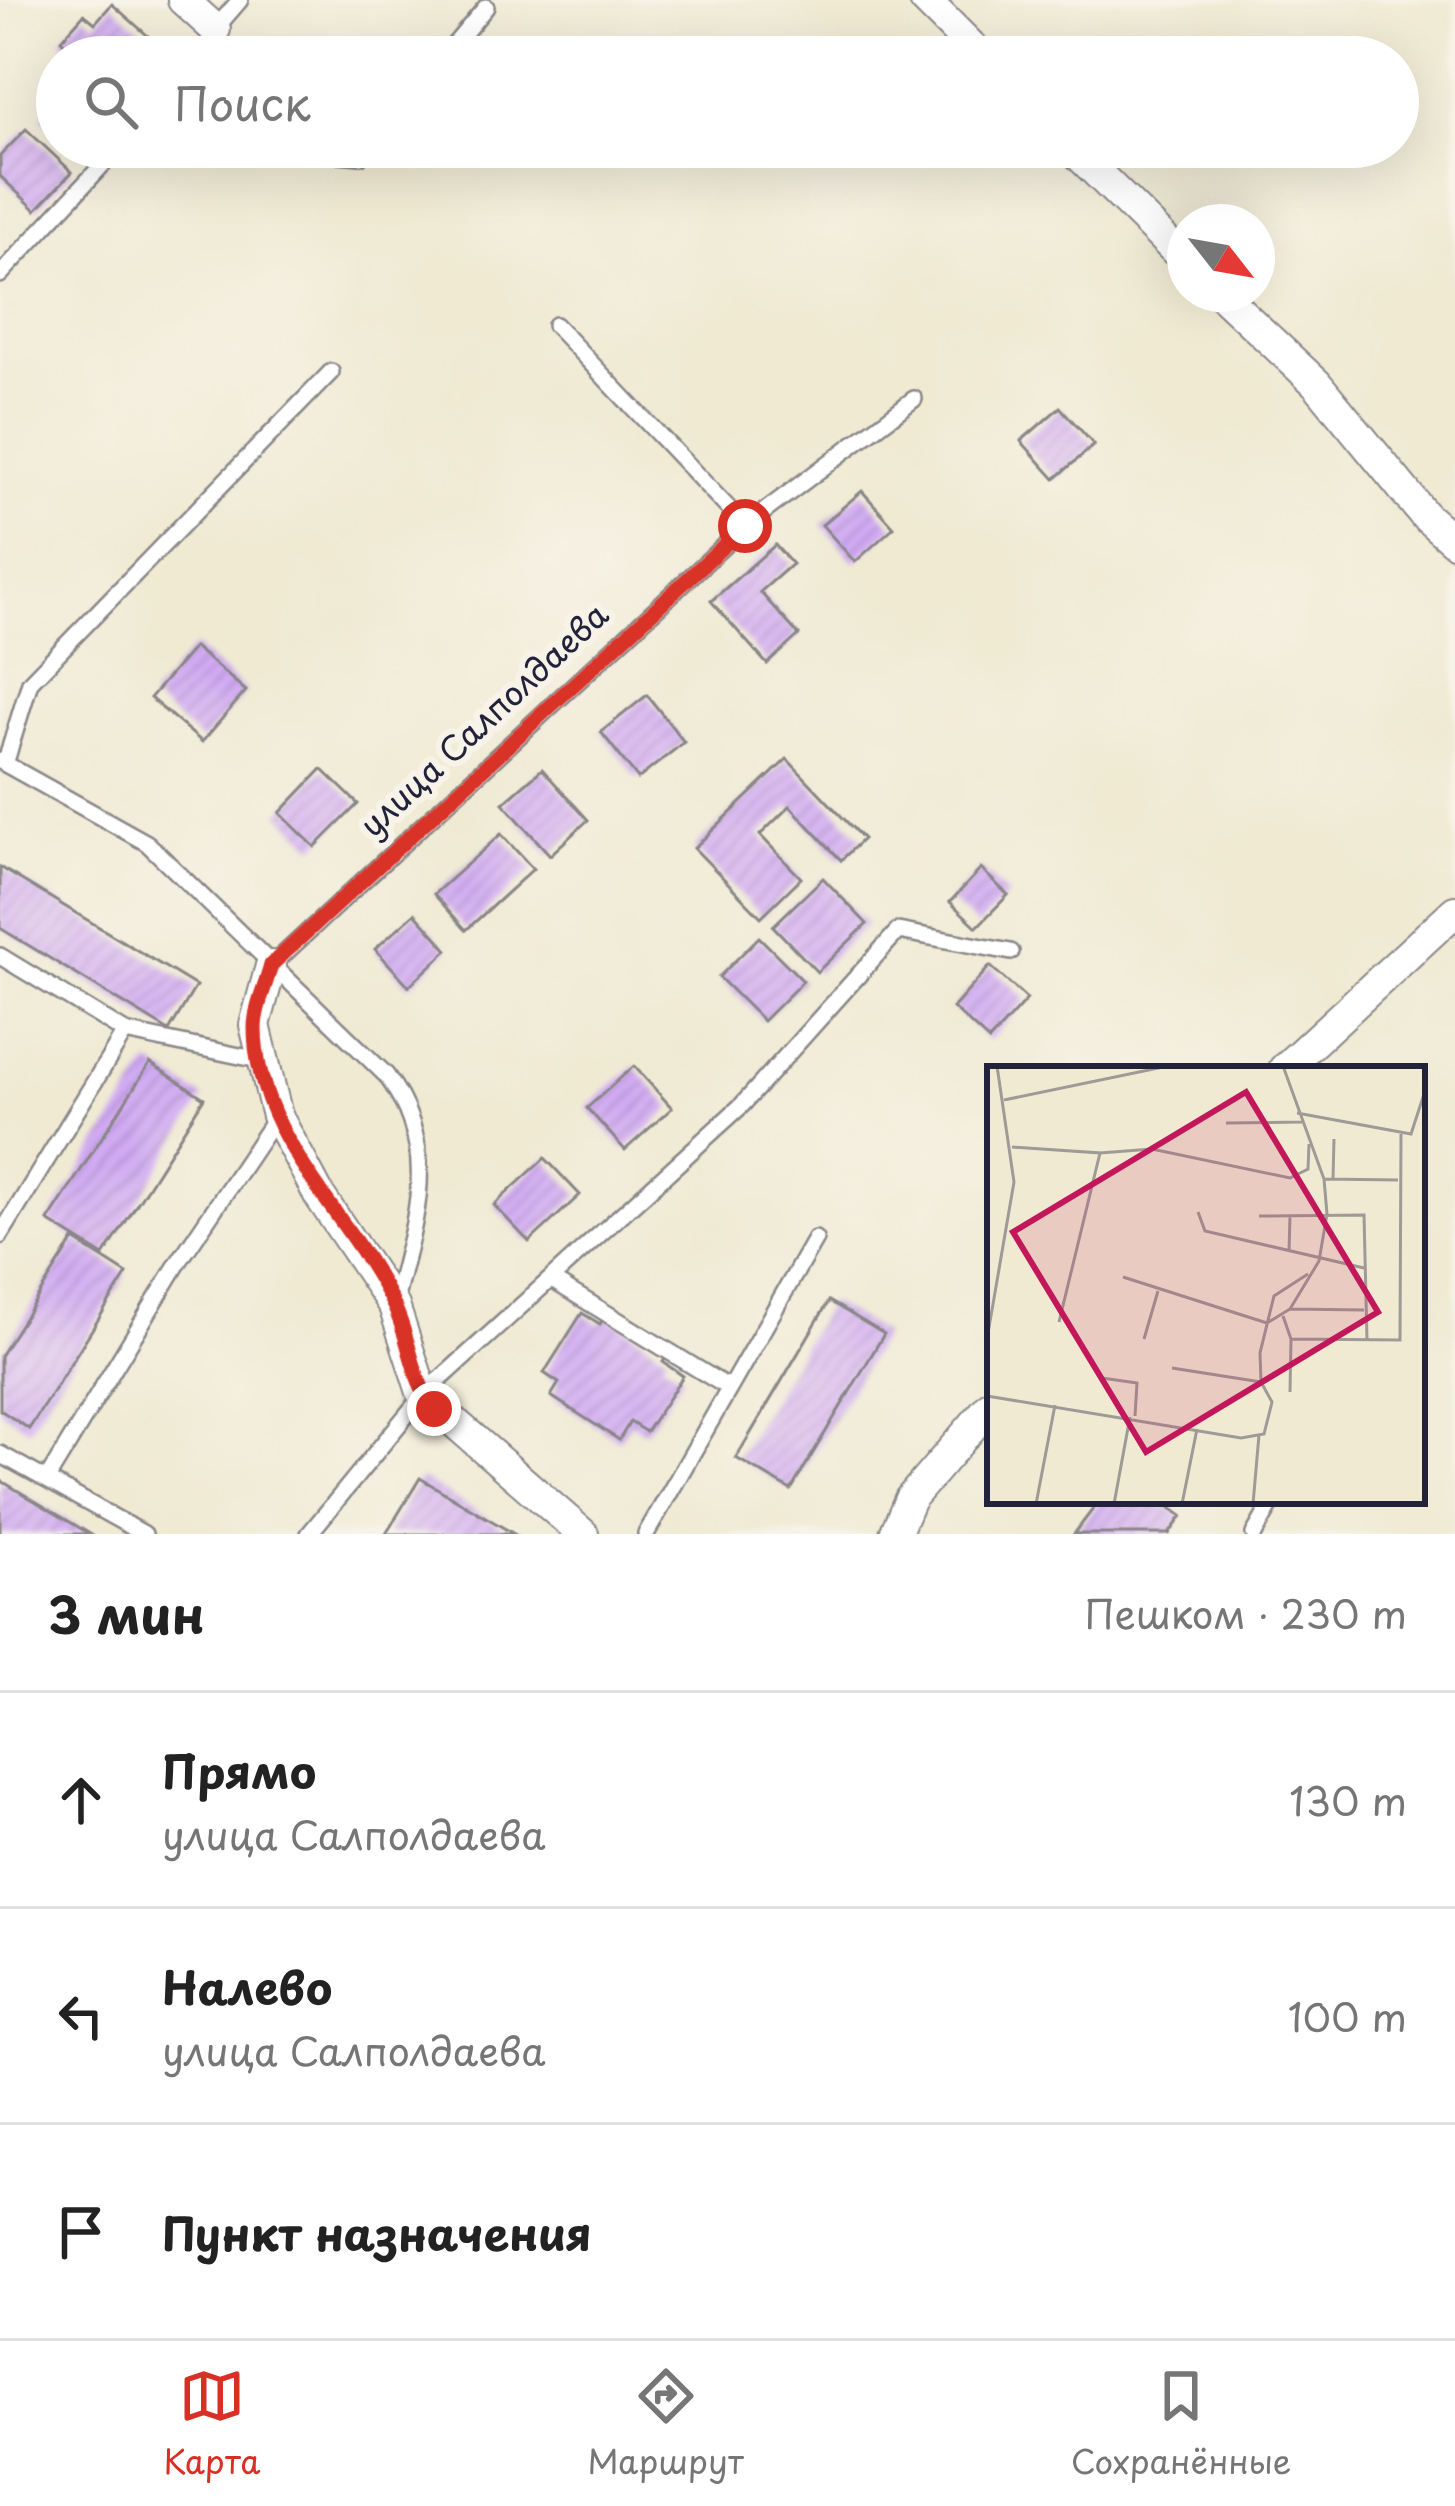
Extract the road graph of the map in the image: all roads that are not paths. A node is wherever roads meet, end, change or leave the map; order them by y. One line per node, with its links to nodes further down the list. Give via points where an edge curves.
1 (184, 0): 5 (street)
2 (240, 0): 6 (lane)
3 (925, 0): 8 (street)
4 (486, 7): 7 (lane)
5 (201, 36)
6 (216, 36)
7 (462, 36)
8 (961, 36)
9 (99, 168): 12 (lane)
10 (1092, 168): 11 (street)
11 (1167, 242)
12 (0, 275)
13 (1240, 312): 18 (street, via 1317,384)
14 (555, 325): 17 (lane)
15 (331, 372): 19 (lane, via 30,682)
16 (914, 399): 17 (lane, улица Салполдаева)
17 (745, 526): 23 (lane, улица Салполдаева)
18 (1455, 542)
19 (3, 761): 23 (lane, via 147,843)
20 (1455, 911): 26 (street)
21 (1011, 952): 30 (lane, via 898,931 742,1105)
22 (0, 956): 24 (lane)
23 (271, 965): 25 (street, via 255,1025); 31 (lane, via 411,1110 422,1168)
24 (125, 1032): 25 (lane); 28 (lane)
25 (260, 1060): 27 (street)
26 (1286, 1066)
27 (277, 1116): 31 (street); 36 (lane)
28 (0, 1237)
29 (814, 1239): 32 (lane)
30 (552, 1280): 32 (lane); 33 (lane)
31 (394, 1306): 33 (street)
32 (729, 1388): 41 (lane)
33 (429, 1402): 39 (lane); 40 (street)
34 (987, 1409): 42 (street, via 910,1499)
35 (0, 1454): 36 (lane)
36 (47, 1479): 38 (lane)
37 (1271, 1504): 43 (lane)
38 (144, 1534)
39 (309, 1534)
40 (583, 1534)
41 (646, 1534)
42 (896, 1534)
43 (1254, 1534)

